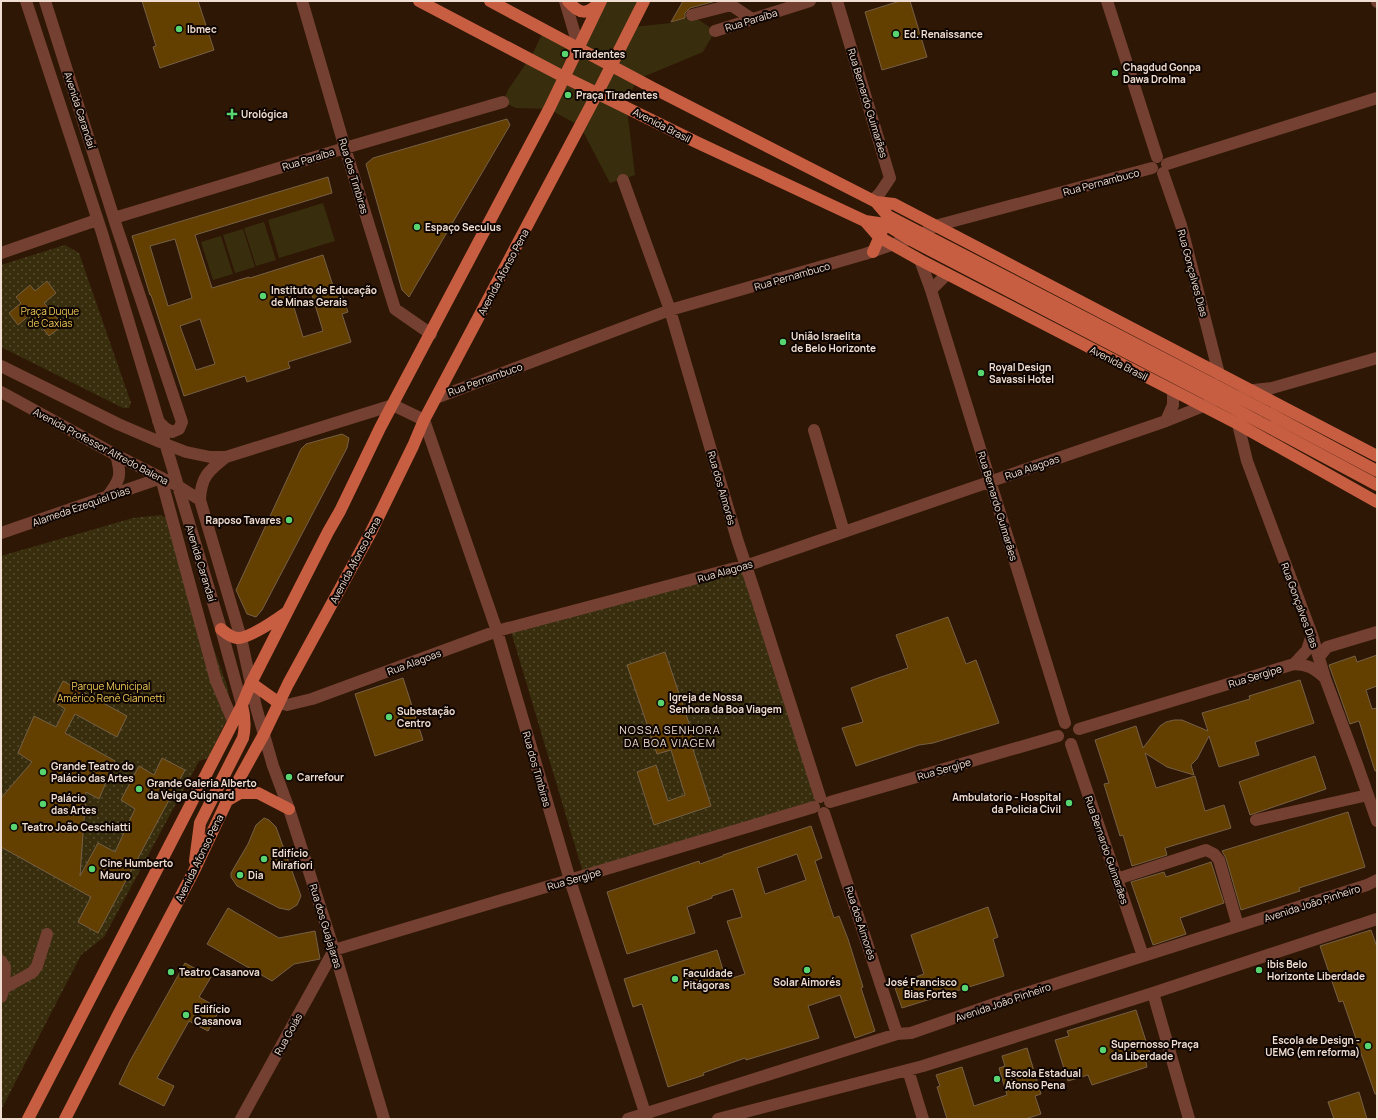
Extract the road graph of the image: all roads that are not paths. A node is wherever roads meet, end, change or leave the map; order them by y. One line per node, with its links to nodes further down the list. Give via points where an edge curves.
1 (26, 1): 27 (street, Avenida Carandaí)
2 (45, 1): 25 (street, Avenida Carandaí)
3 (302, 1): 21 (street, Rua dos Timbiras)
4 (420, 1): 17 (main road, Avenida Brasil)
5 (490, 1): 15 (main road, Avenida Brasil)
6 (566, 1): 7 (main road, via 580,12 584,12); 15 (street)
7 (601, 1): 15 (main road)
8 (644, 1): 16 (main road, Avenida Afonso Pena)
9 (810, 1): 13 (street, Rua Paraíba)
10 (837, 1): 24 (street, Rua Bernardo Guimarães, via 890,178)
11 (1107, 1): 22 (street, Rua Gonçalves Dias)
12 (692, 15): 13 (street, via 731,5)
13 (752, 19): 14 (street, Rua Paraíba)
14 (715, 31)
15 (579, 48): 16 (main road, Avenida Brasil); 17 (main road)
16 (611, 65): 18 (main road, Avenida Afonso Pena); 24 (main road, Avenida Brasil)
17 (564, 77): 18 (main road, Avenida Brasil); 43 (main road)
18 (598, 92): 30 (main road, Avenida Brasil, via 694,141); 49 (main road, Avenida Afonso Pena)
19 (1377, 98): 22 (street, Rua Pernambuco)
20 (503, 102): 21 (street, Rua Paraíba)
21 (345, 148): 26 (street, Rua Paraíba); 43 (street, Rua dos Timbiras, via 395,309)
22 (1160, 165): 31 (street, Rua Pernambuco); 46 (street, Rua Gonçalves Dias, via 1181,225)
23 (623, 180): 42 (street, Rua dos Aimorés)
24 (874, 201): 29 (main road, Avenida Brasil); 31 (main road, Avenida Brasil, via 894,204)
25 (109, 203): 26 (street, via 116,211); 28 (street, Avenida Carandaí)
26 (128, 214): 28 (street, Rua Paraíba)
27 (96, 217): 28 (street); 32 (street, Avenida Carandaí); 38 (street)
28 (114, 218): 32 (street); 57 (street, Avenida Carandaí, via 182,422 179,429 172,432)
29 (887, 220): 30 (main road, Avenida Brasil); 33 (main road, Avenida Brasil); 34 (main road); 35 (main road, Avenida Brasil)
30 (865, 221): 34 (main road, Avenida Brasil)
31 (935, 226): 33 (street, Rua Pernambuco); 46 (main road, Avenida Brasil)
32 (102, 233): 57 (street, Avenida Carandaí)
33 (922, 234): 35 (street, Rua Pernambuco); 50 (main road, Avenida Brasil)
34 (879, 237): 36 (main road, Avenida Brasil); 37 (main road)
35 (909, 239): 36 (street, Rua Pernambuco); 51 (main road, Avenida Brasil)
36 (893, 245): 37 (street, Rua Pernambuco); 39 (main road, Avenida Brasil)
37 (873, 252): 42 (street, Rua Pernambuco)
38 (1, 253)
39 (920, 260): 40 (main road, Avenida Brasil); 41 (street, Rua Bernardo Guimarães)
40 (947, 274): 41 (street); 47 (main road, Avenida Brasil)
41 (931, 290): 66 (street, Rua Bernardo Guimarães)
42 (670, 310): 49 (street, Rua Pernambuco); 74 (street, Rua dos Aimorés)
43 (431, 334): 52 (main road)
44 (1377, 358): 50 (street, Rua Alagoas, via 1272,388)
45 (1, 366): 60 (street)
46 (1219, 374): 50 (main road, Avenida Brasil)
47 (1173, 391): 53 (main road, Avenida Brasil); 56 (street, via 1173,405)
48 (1, 392): 61 (street, Avenida Professor Alfredo Balena)
49 (436, 398): 55 (main road, Avenida Afonso Pena)
50 (1246, 399): 51 (street, Rua Alagoas); 54 (street); 58 (street, Rua Gonçalves Dias); 62 (main road, Avenida Brasil); 64 (main road, Avenida Brasil)
51 (1219, 401): 53 (street, Rua Alagoas)
52 (393, 405): 55 (street); 63 (street); 75 (main road)
53 (1203, 406): 56 (street, Rua Alagoas); 58 (main road, Avenida Brasil)
54 (1253, 418): 67 (main road)
55 (424, 420): 77 (street, Rua dos Timbiras); 85 (main road, Avenida Afonso Pena, via 371,532)
56 (1166, 421): 66 (street, Rua Alagoas)
57 (158, 422): 60 (street, Avenida Carandaí)
58 (1238, 424): 71 (main road, Avenida Brasil); 79 (street, Rua Gonçalves Dias, via 1247,461)
59 (814, 430): 72 (street)
60 (164, 444): 63 (street, via 186,452); 68 (street, Avenida Carandaí)
61 (116, 455): 65 (street, Avenida Professor Alfredo Balena); 69 (street, via 119,468 118,483)
62 (1377, 456)
63 (226, 457): 70 (street, via 204,478)
64 (1377, 471)
65 (161, 478): 68 (street, Avenida Professor Alfredo Balena); 69 (street, Alameda Ezequiel Dias); 87 (street, via 216,681)
66 (990, 482): 72 (street, Rua Alagoas); 88 (street, Rua Bernardo Guimarães)
67 (1377, 485)
68 (178, 486): 70 (street, Avenida Professor Alfredo Balena); 76 (street, Avenida Carandaí)
69 (107, 497): 73 (street, Alameda Ezequiel Dias)
70 (200, 500): 80 (street, Avenida Carandaí)
71 (1377, 502)
72 (844, 532): 74 (street, Rua Alagoas)
73 (1, 533)
74 (746, 565): 77 (street, Rua Alagoas); 95 (street, Rua dos Aimorés)
75 (287, 612): 80 (main road); 84 (main road)
76 (221, 629): 80 (main road, via 230,636); 86 (street, Avenida Carandaí)
77 (497, 631): 85 (street, Rua Alagoas, via 312,699 287,705); 101 (street, Rua dos Timbiras)
78 (1377, 632): 81 (street, via 1327,647)
79 (1312, 635): 81 (street, Rua Gonçalves Dias); 82 (street, Rua Sergipe, via 1307,650)
80 (241, 638): 84 (street, Avenida Carandaí)
81 (1319, 657): 83 (street, Rua Gonçalves Dias)
82 (1294, 664): 83 (street, Rua Sergipe, via 1305,664 1314,668); 89 (street, Rua Sergipe)
83 (1325, 678): 93 (street, Rua Gonçalves Dias)
84 (251, 683): 85 (main road); 86 (main road); 90 (street, Avenida Carandaí)
85 (279, 703): 90 (main road, Avenida Afonso Pena)
86 (242, 705): 87 (main road); 99 (main road, via 245,718 244,738 200,823)
87 (233, 721): 114 (main road)
88 (1065, 723): 89 (street, via 1073,723); 91 (street)
89 (1079, 729): 92 (street, via 1078,739)
90 (264, 734): 94 (main road, Avenida Afonso Pena); 96 (street, Rua dos Guajajaras)
91 (1058, 736): 92 (street, via 1063,742); 95 (street, Rua Sergipe)
92 (1070, 744): 100 (street, Rua Bernardo Guimarães)
93 (1372, 798): 97 (street); 98 (street, Rua Gonçalves Dias)
94 (227, 801): 96 (main road, via 240,793 258,793); 99 (main road, Avenida Afonso Pena)
95 (822, 805): 101 (street, Rua Sergipe); 111 (street, Rua dos Aimorés)
96 (289, 809): 106 (street, Rua dos Guajajaras)
97 (1256, 820)
98 (1377, 821)
99 (194, 871): 115 (main road, Avenida Afonso Pena)
100 (1117, 879): 104 (street, via 1206,850 1219,860); 107 (street, Rua Bernardo Guimarães)
101 (570, 880): 106 (street, Rua Sergipe); 113 (street, Rua dos Timbiras)
102 (1377, 880): 104 (street, Avenida João Pinheiro, via 1367,886)
103 (1377, 919): 110 (street)
104 (1238, 926): 107 (street, Avenida João Pinheiro)
105 (47, 934): 109 (street, via 33,972)
106 (334, 950): 116 (street, Rua Goiás); 117 (street, Rua dos Guajajaras)
107 (1143, 956): 111 (street, Avenida João Pinheiro, via 911,1033)
108 (2, 967): 109 (street)
109 (3, 992)
110 (1153, 993): 112 (street); 121 (street)
111 (897, 1034): 113 (street, Avenida João Pinheiro)
112 (908, 1070): 119 (street); 120 (street)
113 (646, 1116): 118 (street, Avenida João Pinheiro)
114 (28, 1119)
115 (65, 1119)
116 (241, 1119)
117 (384, 1119)
118 (628, 1119)
119 (718, 1119)
120 (923, 1119)
121 (1190, 1119)

